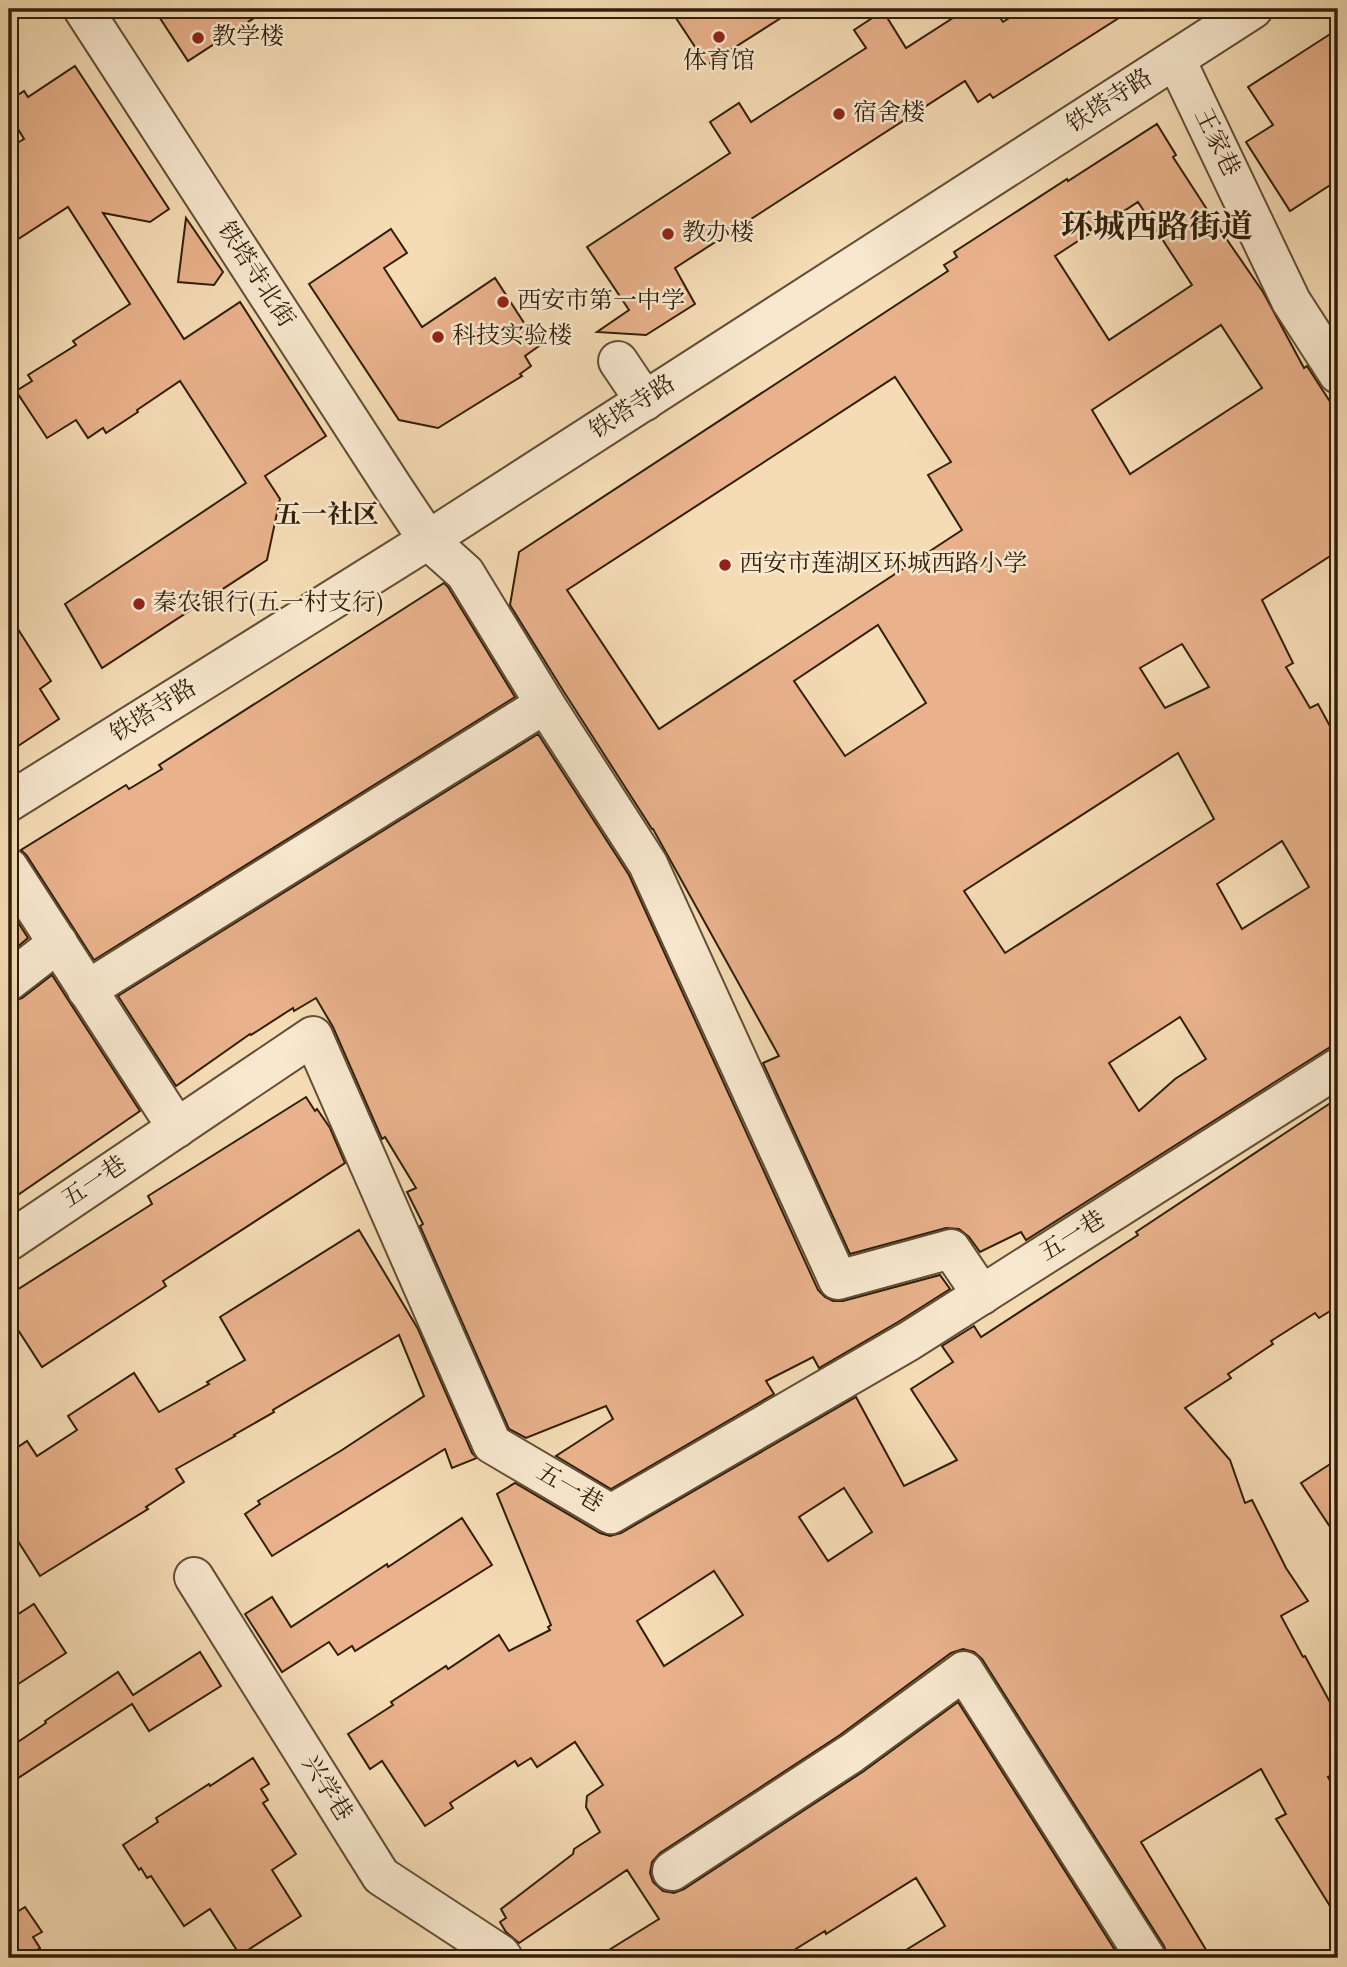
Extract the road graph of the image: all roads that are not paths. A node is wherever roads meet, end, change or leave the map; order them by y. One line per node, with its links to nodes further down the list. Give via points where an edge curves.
1 (83, 9): 7 (street, 铁塔寺北街)
2 (1253, 9): 3 (street, 铁塔寺路)
3 (1176, 60): 5 (street, 王家巷, via 1291,301); 6 (street, 铁塔寺路)
4 (618, 361): 6 (street)
5 (1338, 374)
6 (645, 401): 7 (street, 铁塔寺路)
7 (428, 540): 8 (street, 铁塔寺北街, via 465,573); 9 (street, 铁塔寺路)
8 (545, 704): 13 (street); 17 (street, 铁塔寺北街, via 648,864 838,1280 951,1249)
9 (9, 802)
10 (9, 868): 11 (street)
11 (58, 943): 12 (street); 13 (street)
12 (9, 981)
13 (87, 990): 15 (street)
14 (1338, 1068): 17 (street, 五一巷)
15 (177, 1128): 16 (street, 五一巷); 17 (street, 五一巷, via 313,1036 492,1444 611,1514)
16 (9, 1241)
17 (982, 1295)
18 (194, 1577): 20 (street, 兴学巷, via 381,1876)
19 (672, 1871): 21 (street, via 852,1753 964,1671)
20 (502, 1958)
21 (1146, 1958)

